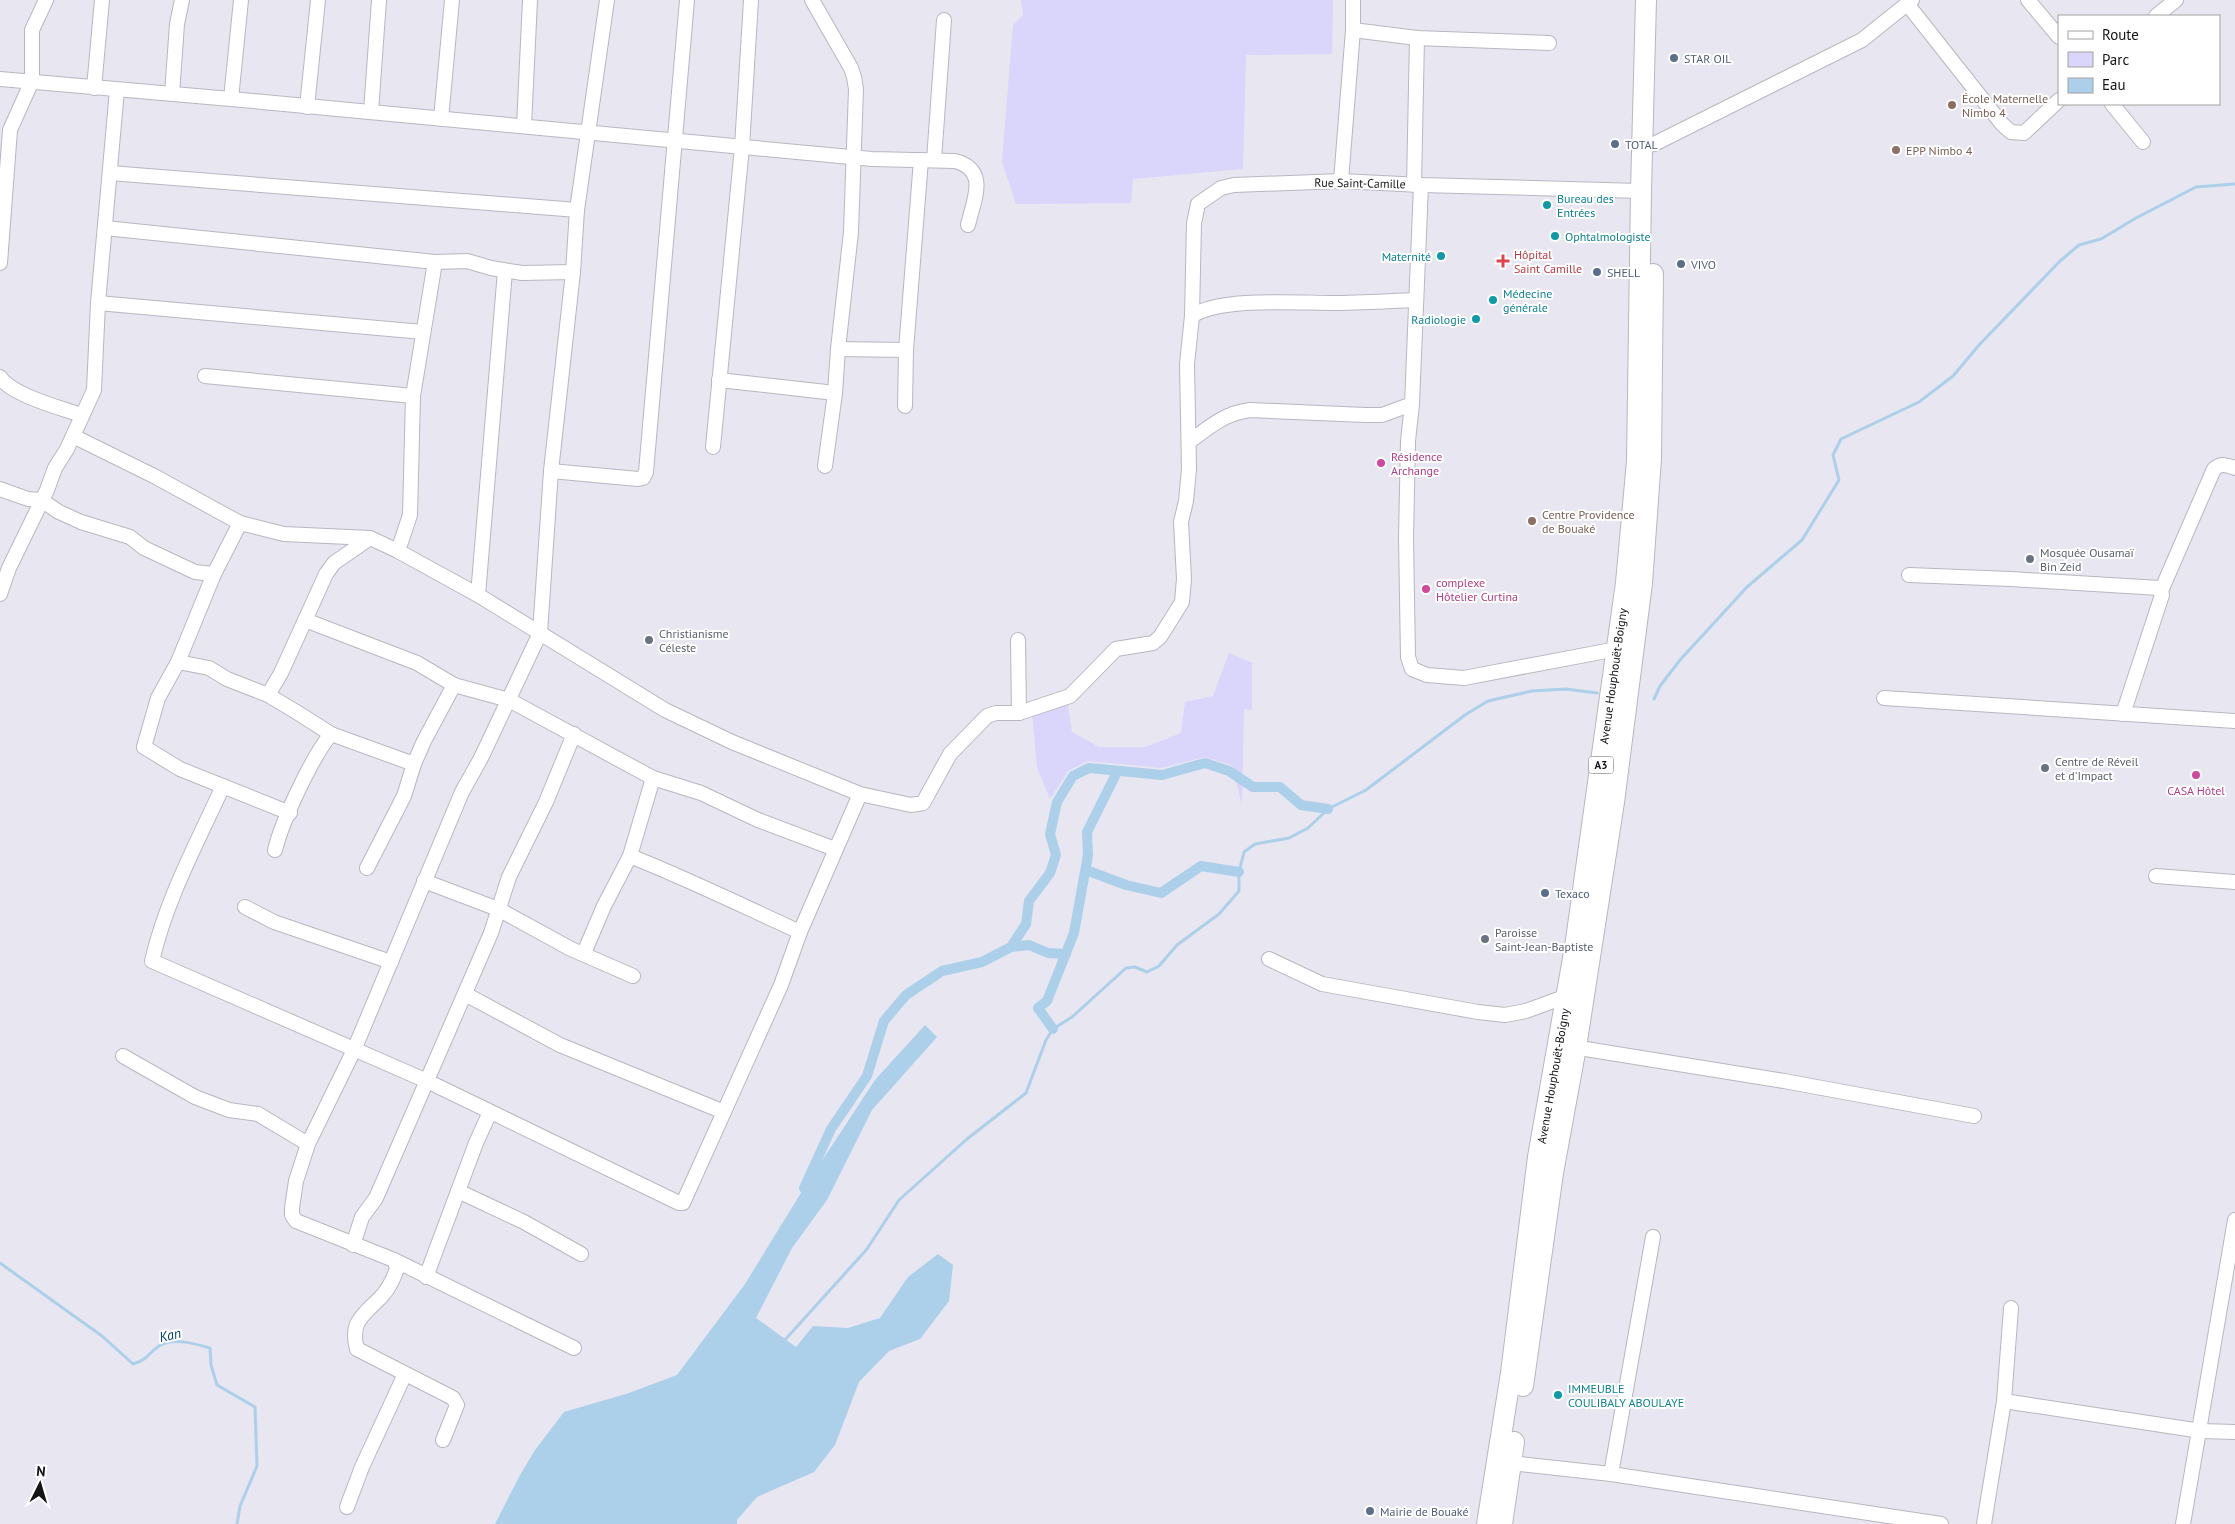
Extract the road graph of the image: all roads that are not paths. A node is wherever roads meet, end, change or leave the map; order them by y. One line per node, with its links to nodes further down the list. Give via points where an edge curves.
1 (46, 0): 26 (street, via 32,30)
2 (102, 0): 27 (street)
3 (182, 0): 29 (street)
4 (241, 0): 30 (street)
5 (318, 0): 33 (street)
6 (379, 0): 34 (street)
7 (452, 0): 35 (street)
8 (530, 0): 36 (street)
9 (607, 0): 37 (street)
10 (687, 0): 38 (street)
11 (751, 0): 41 (street)
12 (812, 0): 42 (street, via 854,77)
13 (1353, 0): 21 (street)
14 (1646, 0): 40 (highway, Avenue Houphouët-Boigny / A3)
15 (1657, 0): 40 (highway, Avenue Houphouët-Boigny / A3)
16 (2028, 0): 22 (street)
17 (2176, 0): 19 (street)
18 (1910, 2): 31 (street, via 2011,132 2024,133); 40 (street, via 1862,40)
19 (2157, 15)
20 (944, 20): 43 (street)
21 (1353, 30): 23 (street); 46 (street)
22 (2058, 36)
23 (1417, 38): 24 (street); 47 (street)
24 (1549, 43)
25 (0, 79): 26 (street)
26 (32, 81): 27 (street); 44 (street, via 11,125)
27 (94, 88): 28 (street)
28 (117, 90): 29 (street); 45 (street)
29 (172, 94): 30 (street)
30 (231, 99): 33 (street)
31 (2058, 101)
32 (2113, 105): 39 (street)
33 (307, 107): 34 (street)
34 (371, 112): 35 (street)
35 (441, 119): 36 (street)
36 (524, 126): 37 (street)
37 (590, 132): 38 (street); 49 (street)
38 (676, 142): 41 (street); 75 (street, via 645,476 638,479)
39 (2143, 142)
40 (1648, 145): 48 (highway, Avenue Houphouët-Boigny / A3); 121 (highway, Avenue Houphouët-Boigny / A3, via 1651,459 1642,583 1614,802)
41 (742, 147): 42 (street); 64 (street)
42 (854, 156): 43 (street); 60 (street, via 851,232)
43 (928, 160): 50 (street, via 954,161 973,170 977,184); 61 (street)
44 (4, 170): 53 (street)
45 (110, 173): 49 (street); 51 (street)
46 (1341, 181): 47 (street, Rue Saint-Camille); 58 (street, Rue Saint-Camille, via 1234,185 1221,188 1198,204 1194,223)
47 (1417, 185): 48 (street, Rue Saint-Camille); 56 (street)
48 (1641, 191): 89 (highway, Avenue Houphouët-Boigny / A3, via 1637,461)
49 (577, 210): 55 (street)
50 (968, 225)
51 (105, 228): 52 (street); 57 (street)
52 (435, 262): 54 (street, via 467,261); 59 (street)
53 (0, 263)
54 (505, 271): 55 (street); 85 (street)
55 (573, 272): 75 (street)
56 (1416, 300): 58 (street, via 1249,302 1203,310); 67 (street)
57 (98, 303): 59 (street); 69 (street, via 94,390)
58 (1192, 316): 71 (street, via 1188,364)
59 (423, 332): 66 (street)
60 (838, 349): 61 (street); 65 (street)
61 (906, 350): 68 (street)
62 (205, 376): 66 (street)
63 (0, 377): 69 (street, via 9,387)
64 (719, 380): 65 (street); 72 (street)
65 (835, 393): 73 (street)
66 (413, 396): 80 (street, via 410,515)
67 (1412, 404): 71 (street, via 1374,415 1236,411); 89 (street, via 1406,538 1408,657 1412,669 1427,675 1464,678)
68 (905, 406)
69 (81, 416): 70 (street)
70 (73, 436): 77 (street); 78 (street)
71 (1189, 442): 95 (street, via 1186,501 1181,522 1184,592 1182,602 1160,637 1147,646 1116,649 1070,696)
72 (713, 447)
73 (825, 466)
74 (2235, 468): 83 (street, via 2225,465 2214,469)
75 (551, 471): 87 (street)
76 (0, 489): 77 (street)
77 (41, 500): 81 (street, via 81,522 130,537 144,548 195,572); 84 (street)
78 (240, 523): 79 (street, via 284,534); 81 (street)
79 (370, 538): 80 (street); 86 (street, via 334,563)
80 (398, 551): 85 (street)
81 (214, 574): 90 (street)
82 (1909, 575): 83 (street, via 2139,586)
83 (2162, 591): 96 (street)
84 (0, 594)
85 (478, 595): 87 (street)
86 (305, 620): 91 (street, via 417,663); 92 (street)
87 (540, 634): 94 (street); 103 (street, via 665,710 732,742)
88 (1018, 640): 95 (street)
89 (1617, 649): 120 (highway, Avenue Houphouët-Boigny / A3)
90 (178, 662): 92 (street, via 209,668 227,679); 102 (street, via 158,698 144,747 180,769)
91 (454, 685): 94 (street); 100 (street)
92 (268, 695): 98 (street)
93 (1884, 698): 96 (street)
94 (509, 700): 99 (street); 110 (street, via 462,792)
95 (1018, 713): 103 (street, via 987,716 950,754 927,799 919,805)
96 (2123, 714): 97 (street)
97 (2235, 721)
98 (331, 734): 100 (street); 104 (street)
99 (574, 734): 101 (street); 113 (street, via 546,802 509,877)
100 (414, 764): 108 (street, via 404,796)
101 (653, 778): 105 (street, via 700,793 758,820); 107 (street)
102 (223, 786): 104 (street); 122 (street, via 170,904 152,961)
103 (860, 794): 105 (street)
104 (290, 812): 106 (street)
105 (835, 849): 114 (street)
106 (274, 850)
107 (630, 856): 114 (street); 115 (street)
108 (367, 868)
109 (2156, 876): 111 (street)
110 (424, 881): 113 (street); 117 (street)
111 (2235, 882)
112 (245, 907): 117 (street, via 274,922)
113 (498, 909): 115 (street); 119 (street)
114 (800, 932): 126 (street, via 781,985)
115 (584, 953): 118 (street)
116 (1269, 959): 120 (street, via 1322,984 1478,1012 1506,1015)
117 (391, 962): 122 (street)
118 (633, 976)
119 (464, 994): 124 (street); 126 (street, via 560,1046)
120 (1567, 996): 121 (highway, Avenue Houphouët-Boigny / A3)
121 (1567, 1046): 127 (street); 143 (highway, Avenue Houphouët-Boigny / A3, via 1553,1173); 146 (highway, Avenue Houphouët-Boigny / A3, via 1538,1157 1511,1373)
122 (354, 1050): 124 (street); 128 (street)
123 (123, 1056): 128 (street, via 195,1097 229,1110 258,1114)
124 (427, 1081): 125 (street); 132 (street, via 376,1198 362,1217)
125 (490, 1112): 126 (street, via 679,1203 683,1202); 129 (street)
126 (724, 1112)
127 (1974, 1116)
128 (308, 1144): 132 (street, via 296,1181 292,1215 296,1221)
129 (458, 1191): 133 (street, via 524,1222); 135 (street)
130 (2235, 1220): 140 (street)
131 (1652, 1237): 144 (street)
132 (353, 1245): 134 (street)
133 (580, 1254)
134 (394, 1260): 135 (street); 138 (street, via 397,1268 393,1280 358,1321 354,1337 357,1349)
135 (426, 1277): 137 (street)
136 (2011, 1308): 139 (street)
137 (574, 1348)
138 (405, 1374): 142 (street, via 453,1398 457,1405); 145 (street)
139 (2004, 1401): 140 (street); 149 (street)
140 (2200, 1431): 141 (street); 150 (street)
141 (2235, 1432)
142 (443, 1440)
143 (1511, 1463): 144 (street); 147 (highway, Avenue Houphouët-Boigny / A3)
144 (1611, 1474): 148 (street)
145 (347, 1507)
146 (1487, 1524)
147 (1502, 1524)
148 (1941, 1524)
149 (1984, 1524)
150 (2183, 1524)

